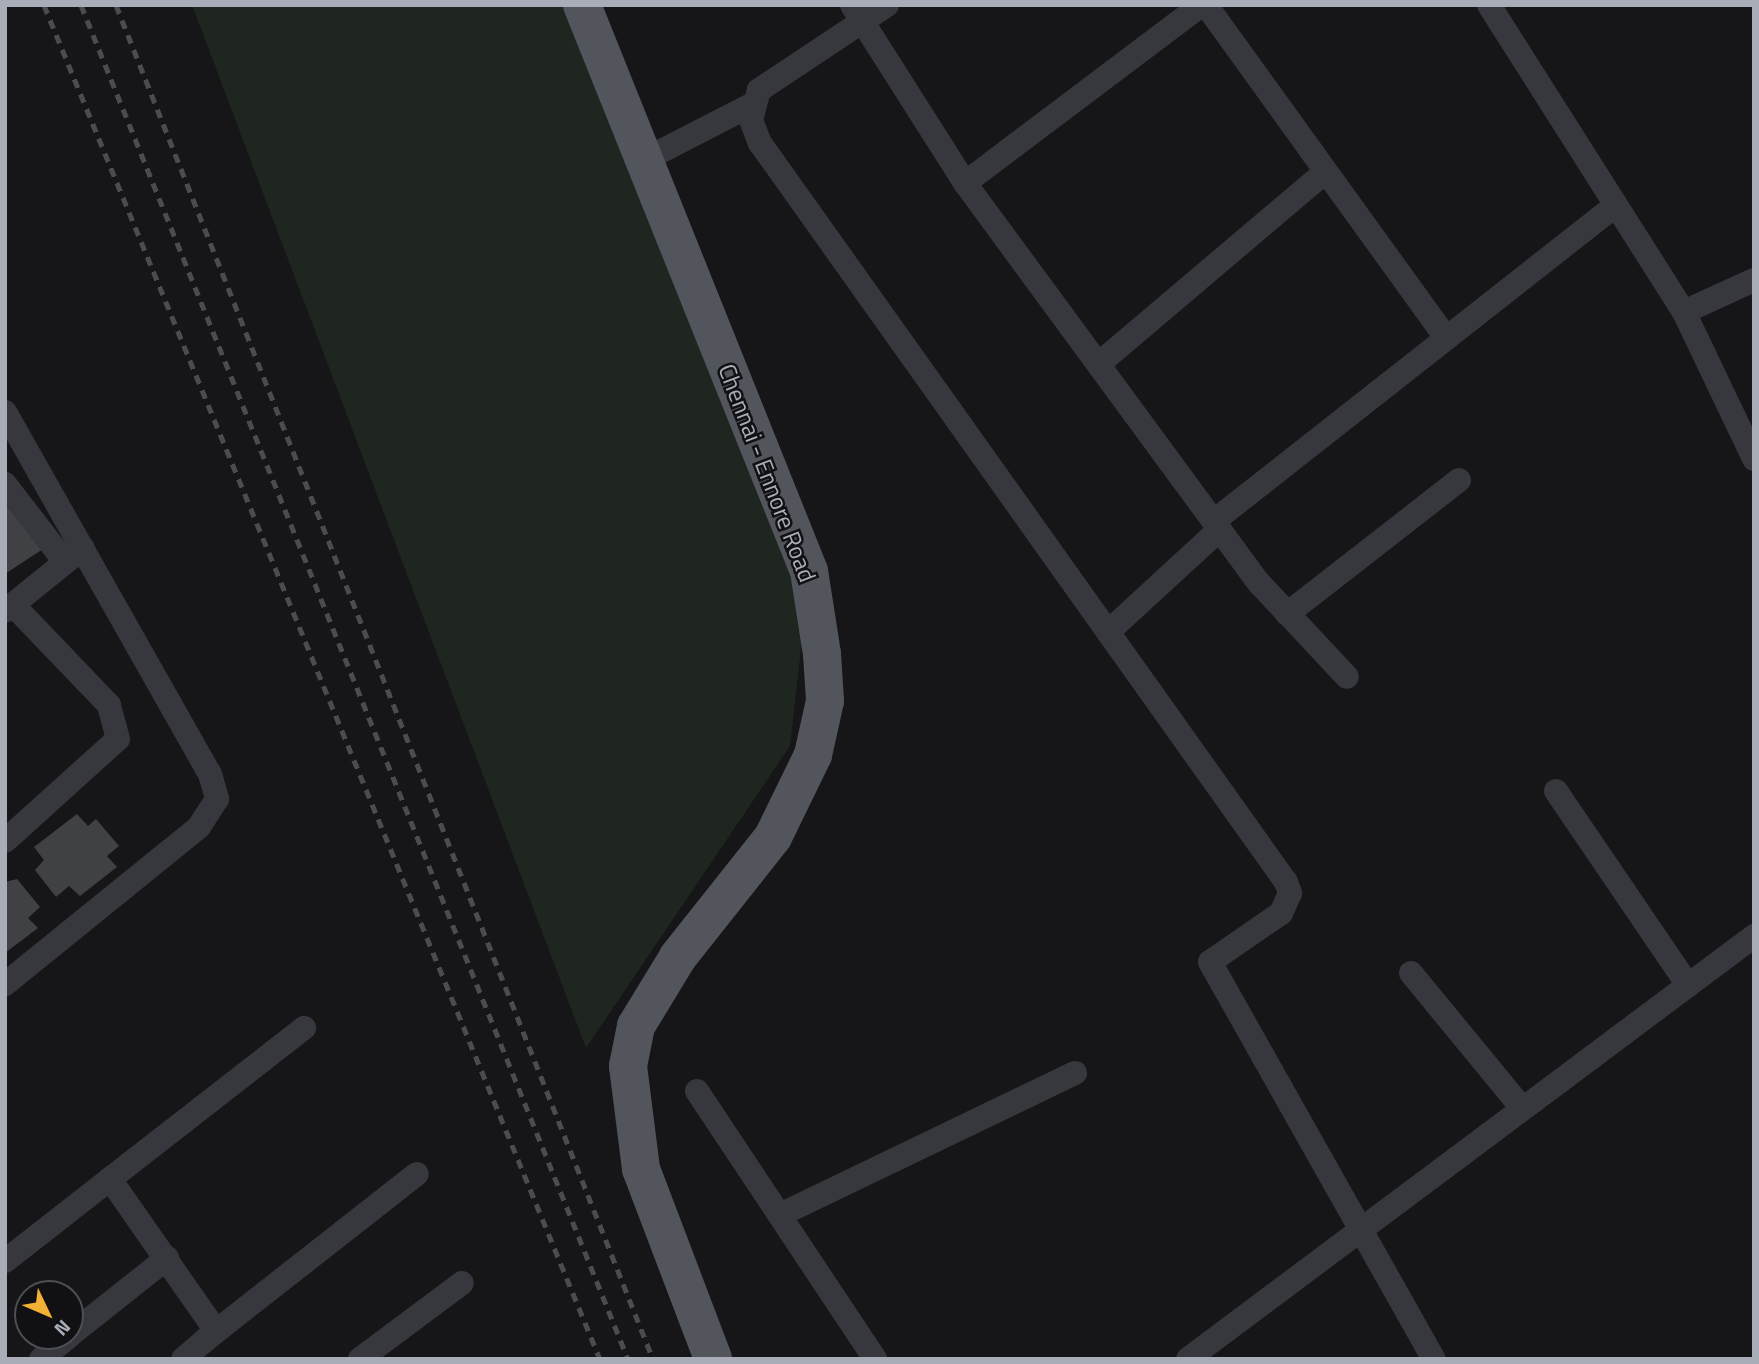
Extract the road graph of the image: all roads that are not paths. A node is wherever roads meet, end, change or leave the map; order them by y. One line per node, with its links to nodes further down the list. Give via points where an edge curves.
1 (582, 5): 7 (main road, Chennai - Ennore Road)
2 (887, 5): 5 (street)
3 (1204, 5): 8 (street); 9 (street)
4 (1489, 5): 10 (street)
5 (857, 15): 6 (street, via 759,90); 9 (street)
6 (751, 105): 7 (street); 23 (street, via 760,143)
7 (644, 160): 45 (main road, Chennai - Ennore Road, via 809,571 823,666 825,701 813,755 773,837 678,957 636,1026 628,1066 641,1169)
8 (1323, 174): 13 (street); 14 (street)
9 (965, 183): 14 (street)
10 (1616, 205): 12 (street); 13 (street)
11 (1754, 280): 12 (street)
12 (1684, 312): 16 (street)
13 (1444, 335): 19 (street)
14 (1101, 362): 19 (street)
15 (5, 412): 20 (street)
16 (1754, 458)
17 (1459, 480): 22 (street)
18 (5, 484): 20 (street)
19 (1217, 525): 22 (street); 23 (street)
20 (74, 555): 21 (street); 29 (street, via 210,774 217,799 199,827)
21 (9, 608): 26 (street, via 109,705 118,739)
22 (1287, 614): 24 (street)
23 (1108, 632): 38 (street, via 1286,882 1290,893 1281,913 1210,962)
24 (1348, 677)
25 (1556, 791): 30 (street)
26 (5, 841)
27 (1754, 936): 30 (street)
28 (1411, 973): 34 (street)
29 (5, 984)
30 (1689, 985): 34 (street)
31 (304, 1028): 36 (street)
32 (1075, 1073): 37 (street)
33 (697, 1091): 37 (street)
34 (1522, 1108): 38 (street)
35 (417, 1174): 43 (street)
36 (110, 1179): 39 (street); 40 (street)
37 (783, 1213): 46 (street)
38 (1363, 1226): 47 (street); 48 (street)
39 (167, 1258): 42 (street); 43 (street, via 216,1331)
40 (5, 1261)
41 (462, 1283): 44 (street)
42 (84, 1325)
43 (191, 1352)
44 (360, 1359)
45 (713, 1359)
46 (875, 1359)
47 (1188, 1359)
48 (1434, 1359)

